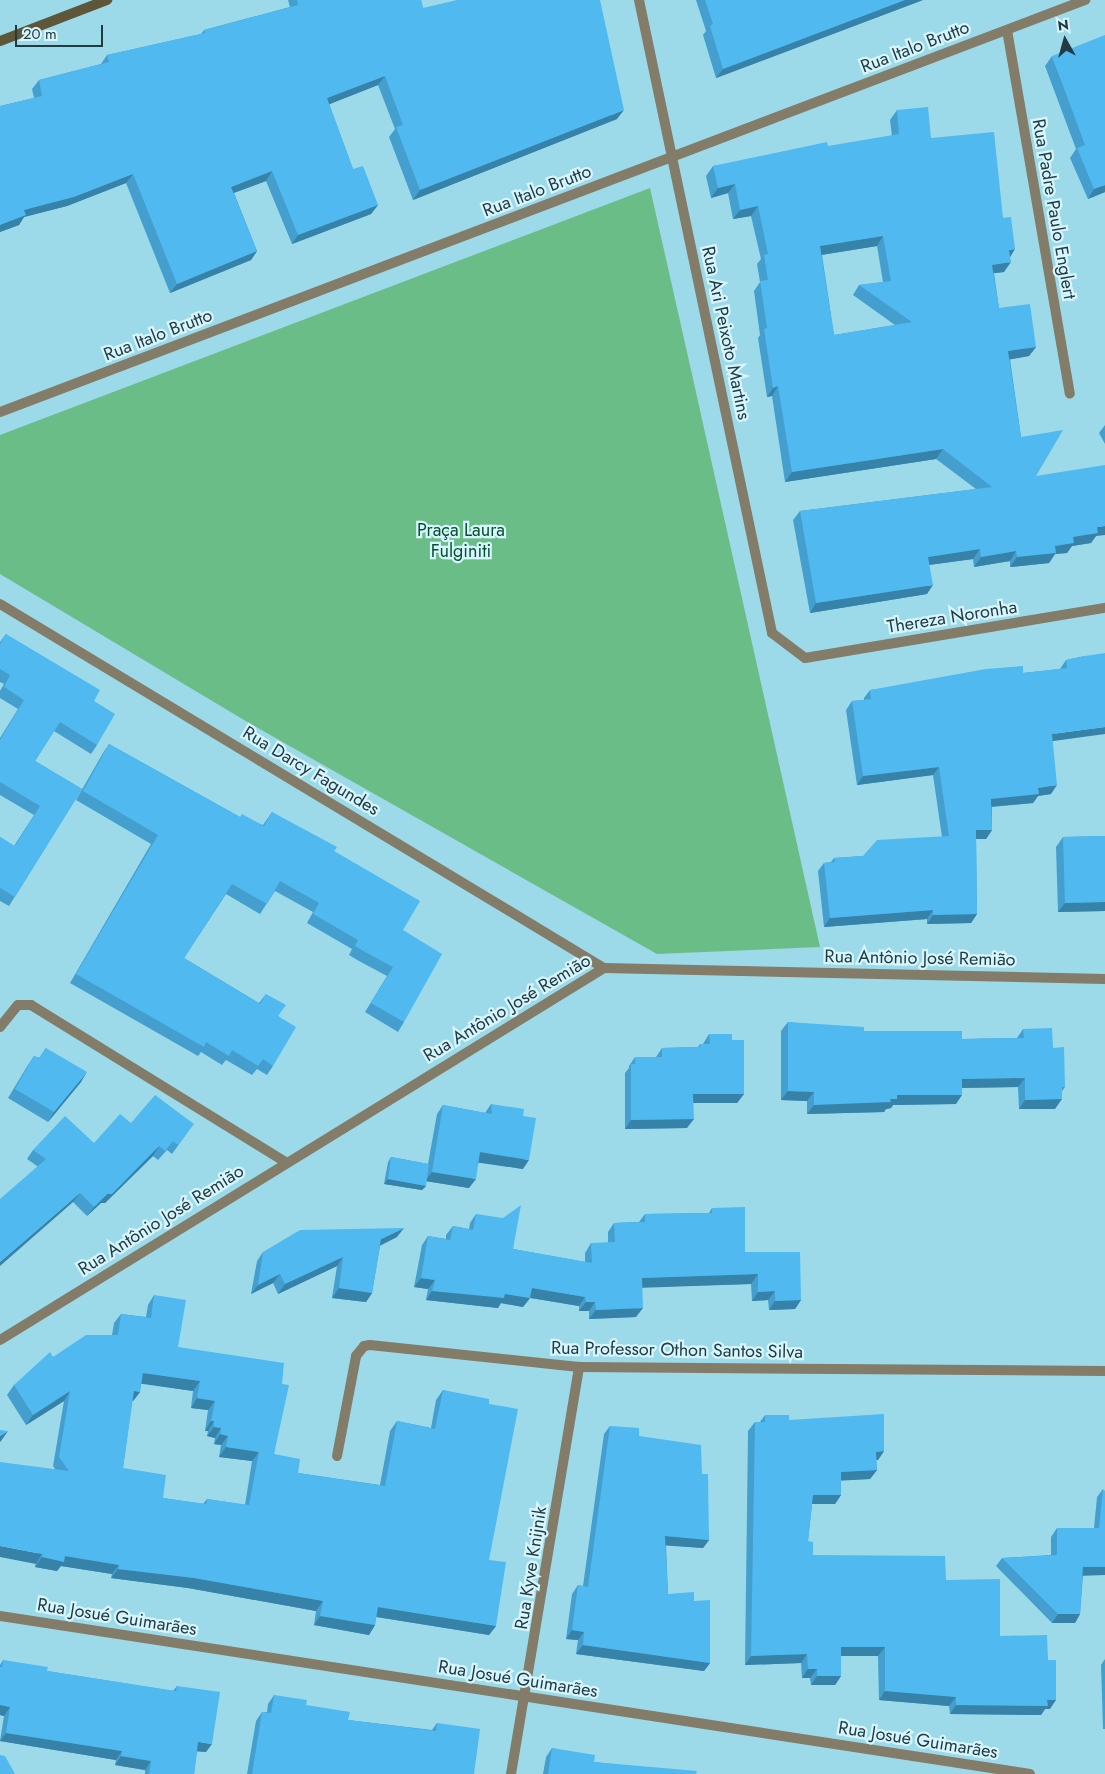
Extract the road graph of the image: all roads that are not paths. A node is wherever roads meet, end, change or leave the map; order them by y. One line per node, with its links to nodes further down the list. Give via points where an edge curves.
1 (107, 0): 5 (street)
2 (639, 0): 6 (street, Rua Ari Peixoto Martins)
3 (1085, 0): 4 (street, Rua Italo Brutto)
4 (1007, 30): 6 (street, Rua Italo Brutto); 7 (street, Rua Padre Paulo Englert)
5 (0, 41)
6 (672, 157): 8 (street, Rua Italo Brutto); 11 (street, Rua Ari Peixoto Martins, via 772,633)
7 (1070, 394)
8 (0, 412)
9 (0, 604): 12 (street, Rua Darcy Fagundes)
10 (1105, 608): 11 (street, Thereza Noronha)
11 (805, 658)
12 (604, 968): 13 (street, Rua Antônio José Remião); 15 (street, Rua Antônio José Remião)
13 (1105, 979)
14 (0, 1027): 15 (street, via 18,1005 30,1005)
15 (285, 1162): 16 (street, Rua Antônio José Remião)
16 (0, 1340)
17 (579, 1367): 18 (street, Rua Professor Othon Santos Silva); 19 (street, Rua Professor Othon Santos Silva, via 364,1346 356,1356); 21 (street, Rua Kyve Knijnik)
18 (1105, 1370)
19 (337, 1456)
20 (0, 1616): 21 (street, Rua Josué Guimarães)
21 (526, 1696): 22 (street, Rua Kyve Knijnik); 23 (street, Rua Josué Guimarães)
22 (511, 1774)
23 (1030, 1774)

